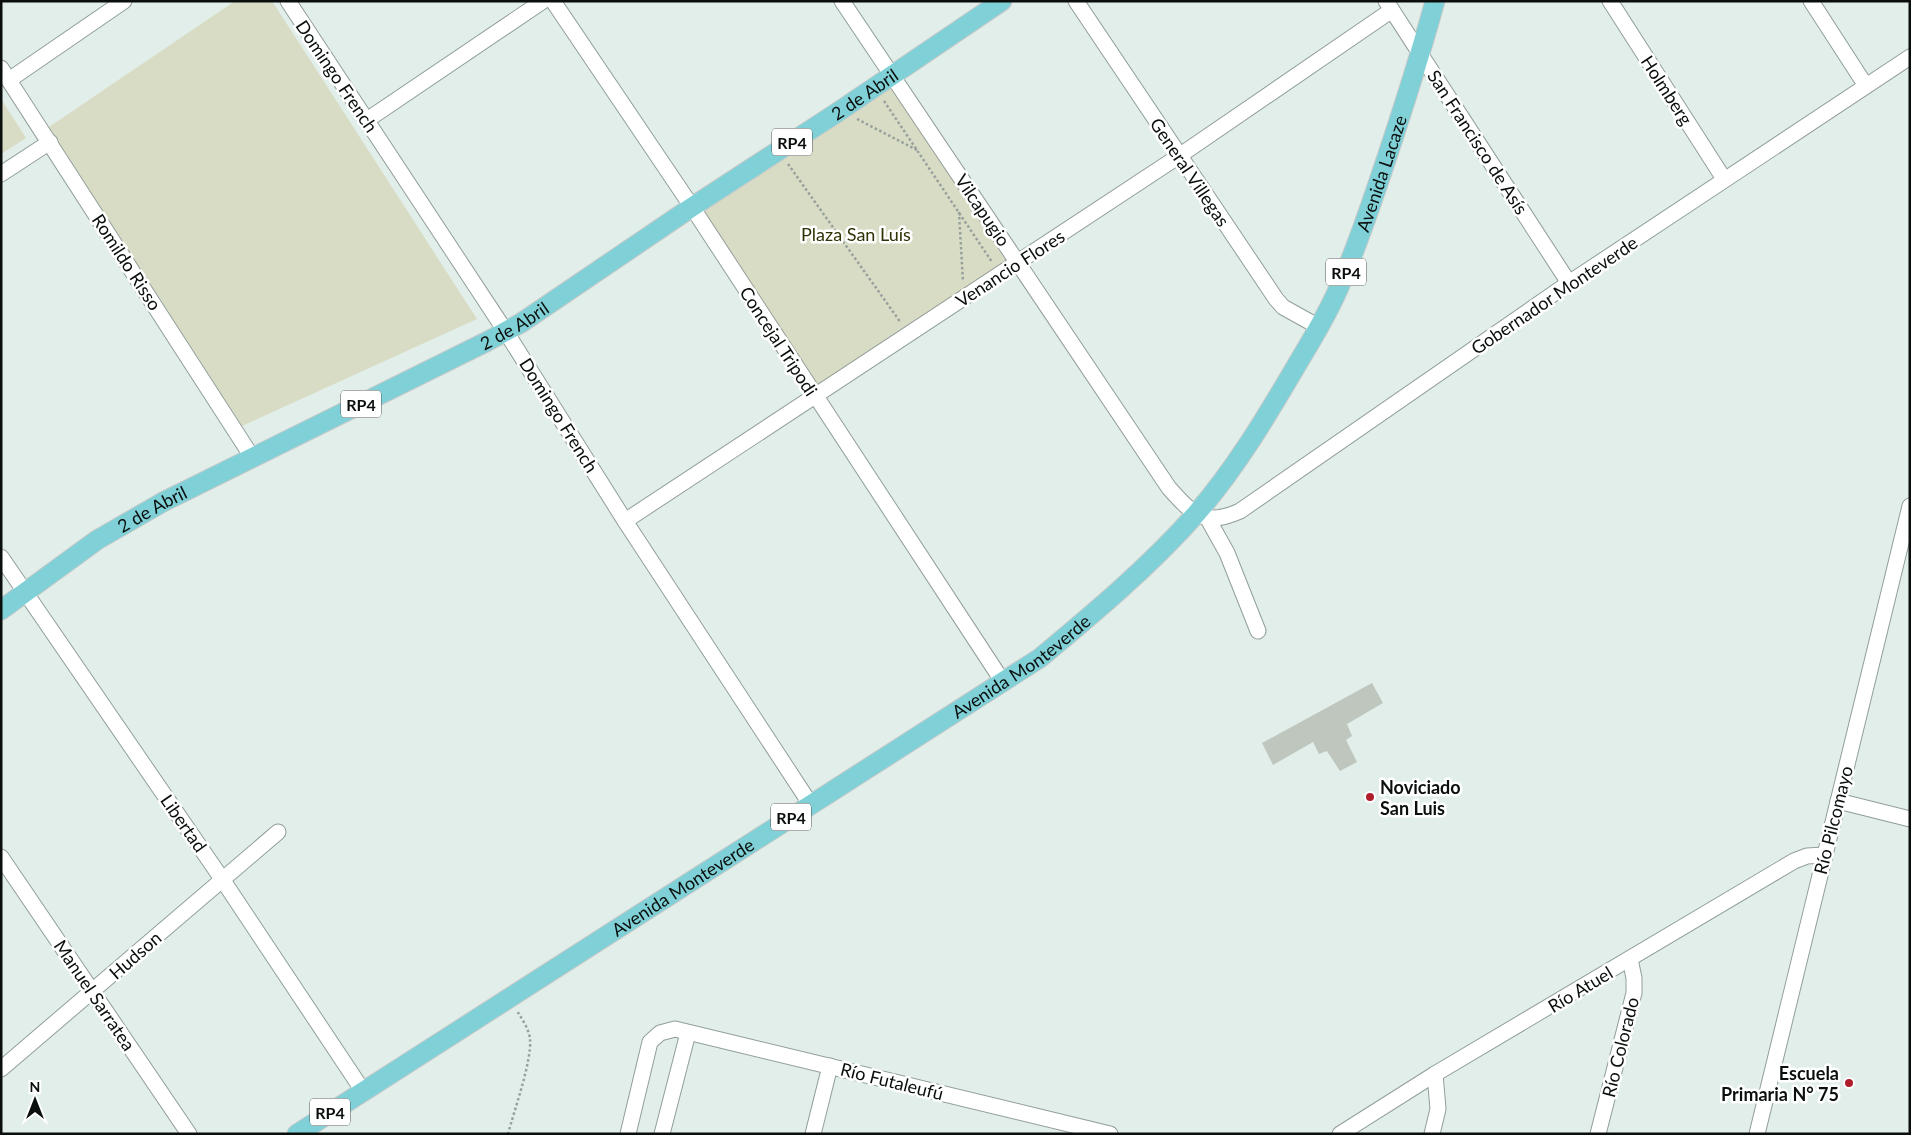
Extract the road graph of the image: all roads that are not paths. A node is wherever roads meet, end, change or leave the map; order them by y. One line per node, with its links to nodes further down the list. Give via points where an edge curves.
1 (124, 1): 14 (street)
2 (288, 1): 17 (street, Domingo French)
3 (544, 1): 17 (street)
4 (553, 1): 22 (street, Concejal Tripodi)
5 (842, 1): 15 (street, Vilcapugio)
6 (1002, 1): 15 (main road, 2 de Abril / RP4)
7 (1076, 1): 19 (street, General Villegas)
8 (1435, 1): 12 (main road, Avenida Lacaze / RP4)
9 (1610, 1): 21 (street, Holmberg)
10 (1811, 1): 16 (street)
11 (1389, 5): 12 (street, San Francisco de Asís); 19 (street, Venancio Flores)
12 (1421, 53): 24 (street, San Francisco de Asís); 25 (main road, Avenida Lacaze / RP4, via 1361,234 1340,287)
13 (1910, 57): 16 (street, Gobernador Monteverde)
14 (5, 74): 18 (street, Romildo Risso)
15 (892, 75): 22 (main road, 2 de Abril / RP4); 23 (street, Vilcapugio)
16 (1866, 86): 21 (street, Gobernador Monteverde)
17 (367, 120): 26 (street, Domingo French)
18 (50, 142): 20 (street); 28 (street, Romildo Risso)
19 (1179, 156): 23 (street, Venancio Flores); 25 (street, General Villegas, via 1276,299 1283,307)
20 (1, 174)
21 (1724, 179): 24 (street, Gobernador Monteverde)
22 (692, 207): 26 (main road, 2 de Abril / RP4); 27 (street, Concejal Tripodi)
23 (1018, 262): 27 (street, Venancio Flores, via 905,329); 30 (street, Vilcapugio, via 1170,488 1180,501)
24 (1569, 283): 30 (street, Gobernador Monteverde, via 1240,511 1223,519)
25 (1319, 327): 30 (main road, Avenida Lacaze / RP4, via 1254,437)
26 (506, 332): 28 (main road, 2 de Abril / RP4); 31 (street, Domingo French)
27 (815, 396): 31 (street, Venancio Flores); 36 (street, Concejal Tripodi)
28 (252, 457): 33 (main road, 2 de Abril / RP4, via 97,540)
29 (1910, 506): 37 (street, Río Pilcomayo)
30 (1202, 516): 35 (street, via 1227,553); 36 (main road, Avenida Monteverde / RP4, via 1089,618 1040,658)
31 (625, 521): 38 (street, Domingo French)
32 (1, 557): 33 (street, Libertad)
33 (25, 594): 34 (main road, 2 de Abril / RP4); 43 (street, Libertad)
34 (1, 610)
35 (1258, 631)
36 (1003, 682): 38 (main road, Avenida Monteverde / RP4)
37 (1838, 801): 39 (street); 41 (street, Río Pilcomayo)
38 (811, 805): 50 (main road, Avenida Monteverde / RP4)
39 (1910, 819)
40 (278, 832): 43 (street, Hudson)
41 (1824, 855): 44 (street, Río Atuel, via 1794,861); 60 (street, Río Pilcomayo)
42 (1, 857): 45 (street, Manuel Sarratea)
43 (222, 879): 45 (street, Hudson); 50 (street, Libertad)
44 (1630, 959): 49 (street, Río Atuel); 59 (street, Río Colorado, via 1634,993)
45 (93, 991): 48 (street, Hudson); 52 (street, Manuel Sarratea)
46 (681, 1031): 47 (street, Río Futaleufú); 54 (street, via 660,1033 650,1042); 55 (street)
47 (830, 1066): 51 (street, Río Futaleufú); 56 (street)
48 (1, 1069)
49 (1435, 1074): 57 (street, Río Atuel); 58 (street, via 1438,1108)
50 (363, 1091): 53 (main road, Avenida Monteverde / RP4)
51 (1107, 1133)
52 (189, 1134)
53 (297, 1134)
54 (628, 1134)
55 (662, 1134)
56 (813, 1134)
57 (1340, 1134)
58 (1432, 1134)
59 (1598, 1134)
60 (1757, 1134)

